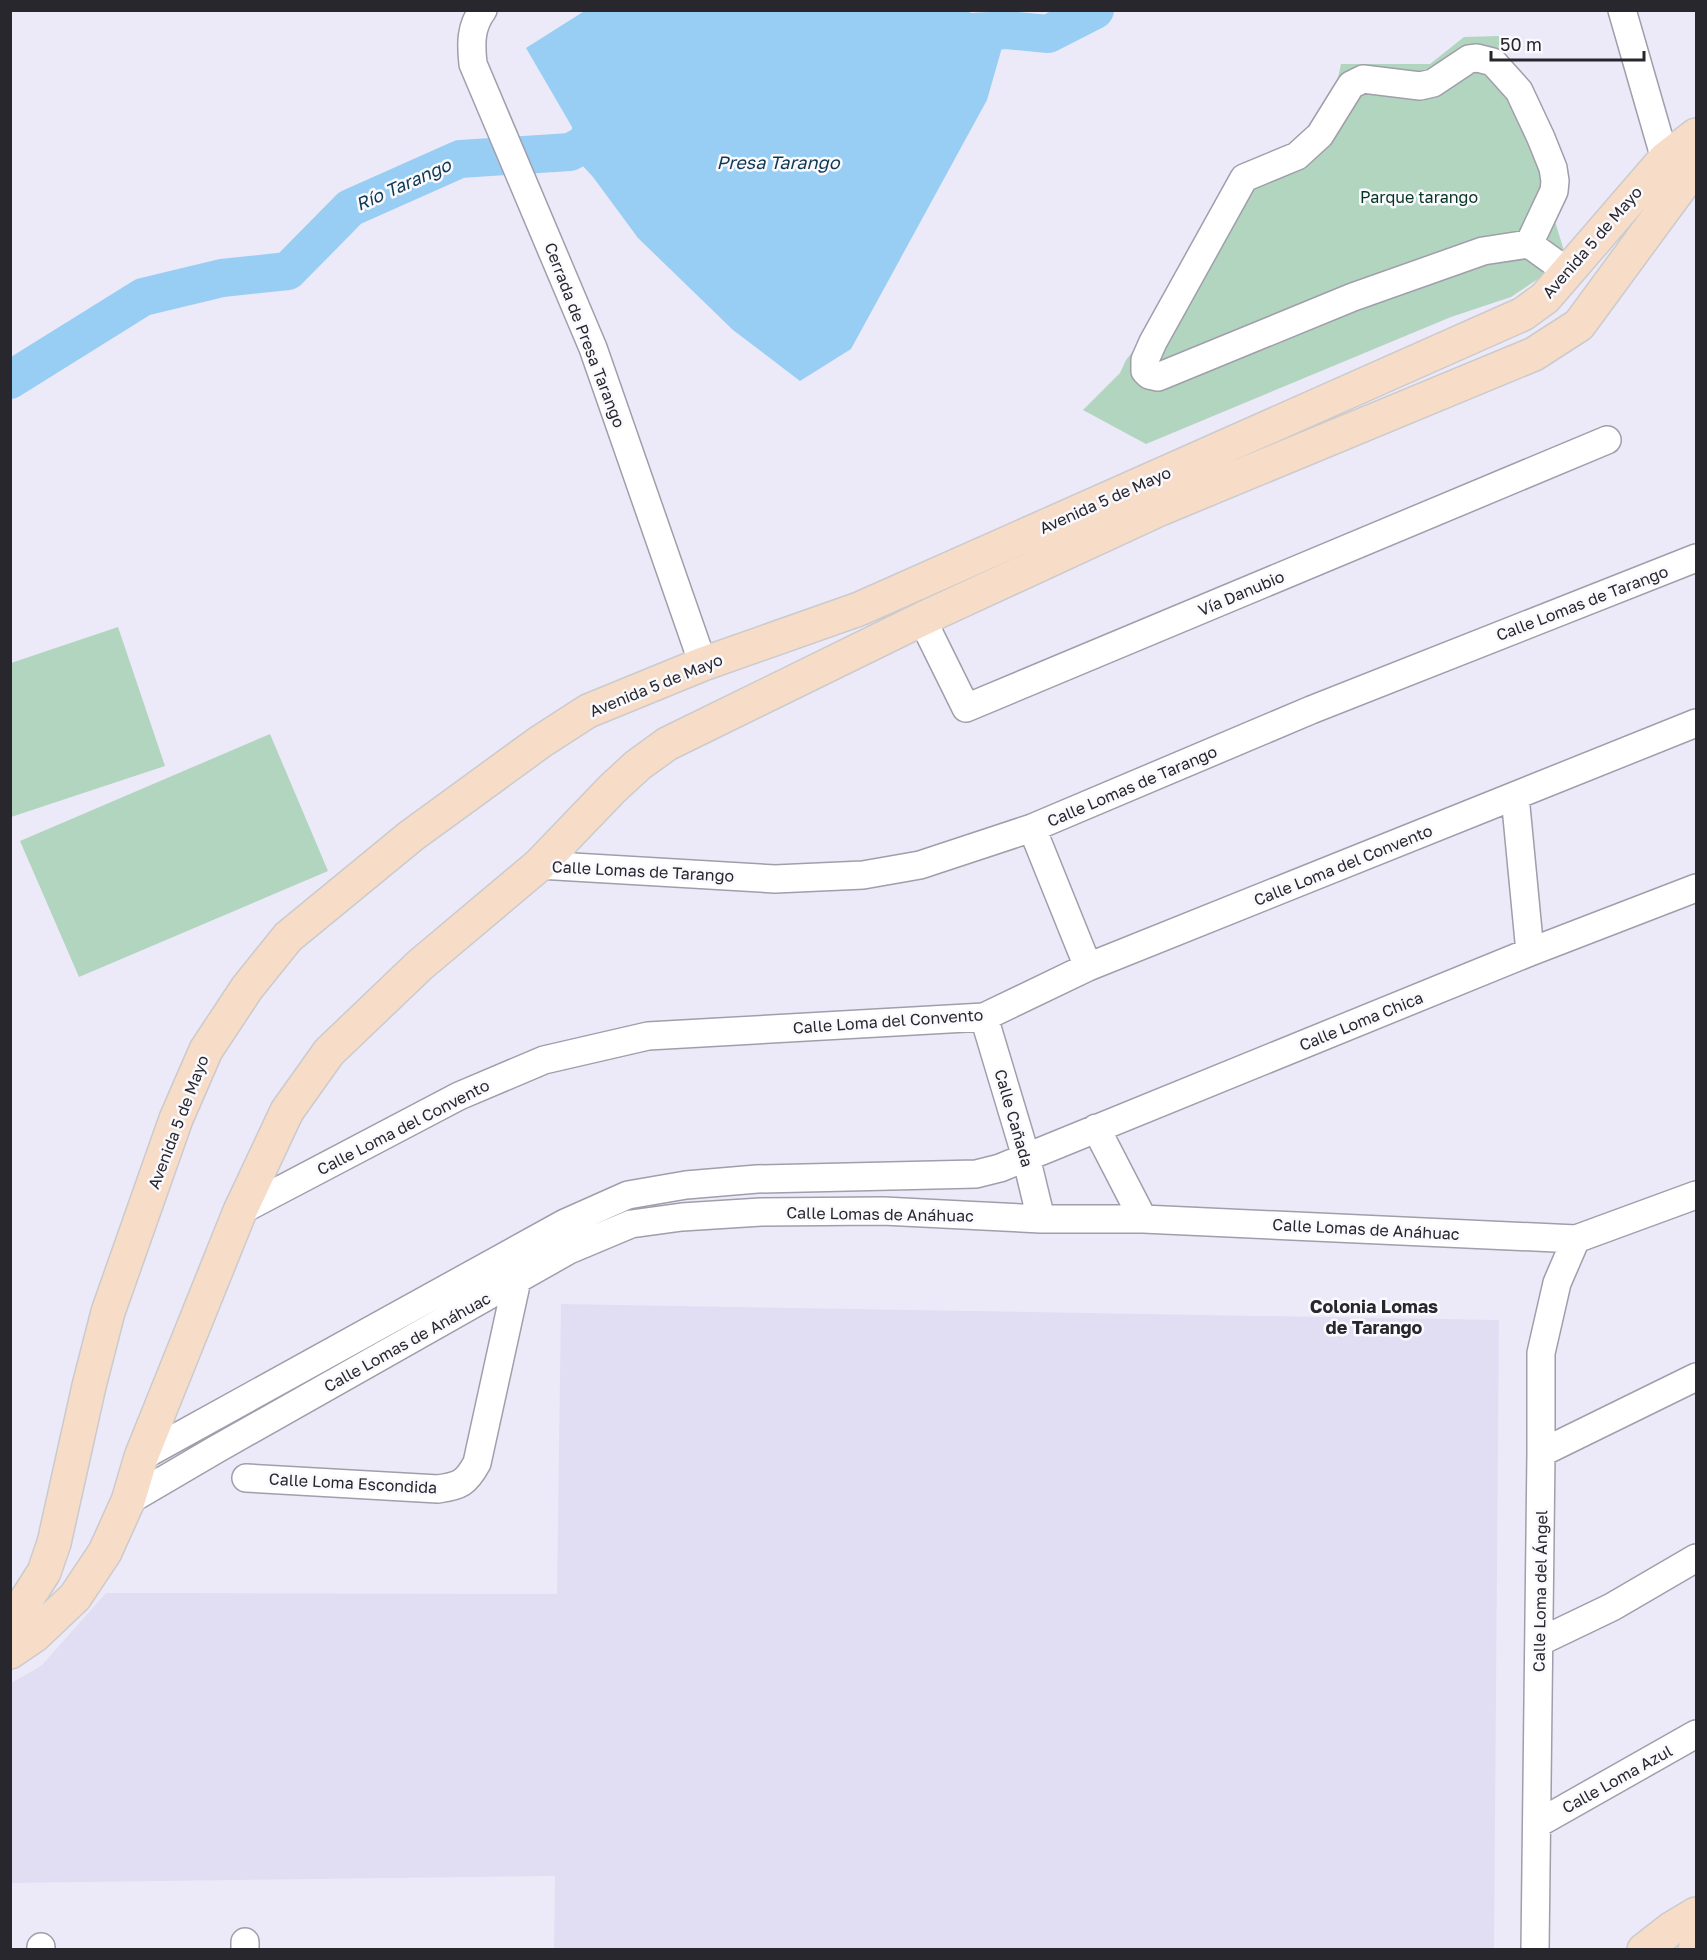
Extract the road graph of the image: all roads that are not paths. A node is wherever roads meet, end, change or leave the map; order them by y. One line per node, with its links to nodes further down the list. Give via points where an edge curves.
1 (483, 10): 11 (street, Cerrada de Presa Tarango, via 471,39 473,64 593,348)
2 (1622, 10): 4 (street)
3 (1696, 135): 4 (main road, Avenida 5 de Mayo)
4 (1665, 159): 7 (main road, Avenida 5 de Mayo)
5 (1696, 170): 10 (main road, Avenida 5 de Mayo, via 1579,325 1533,354 1160,509)
6 (1529, 244): 6 (street, via 1483,251 1353,297 1158,377 1145,371 1153,342 1244,178 1297,156 1320,135 1347,89 1363,79 1420,86 1433,83 1469,59 1493,62 1519,91 1553,168 1554,191); 7 (street)
7 (1568, 272): 11 (main road, Avenida 5 de Mayo, via 1545,298 1523,314 859,609)
8 (1607, 440): 10 (street, Vía Danubio, via 966,708)
9 (1696, 558): 14 (street, Calle Lomas de Tarango, via 1311,710)
10 (922, 619): 15 (main road, Avenida 5 de Mayo, via 667,744 613,788)
11 (704, 664): 34 (main road, Avenida 5 de Mayo, via 588,711 540,742 411,836 288,937 247,988 206,1050 176,1119 108,1312 54,1543 44,1572)
12 (1696, 723): 13 (street, Calle Loma del Convento)
13 (1515, 796): 17 (street); 18 (street, Calle Loma del Convento)
14 (1032, 828): 15 (street, Calle Lomas de Tarango, via 920,865 863,875 775,879); 18 (street)
15 (539, 865): 23 (main road, Avenida 5 de Mayo, via 420,965 329,1052 287,1111)
16 (1696, 888): 17 (street, Calle Loma Chica)
17 (1530, 952): 20 (street, Calle Loma Chica)
18 (1088, 967): 19 (street, Calle Loma del Convento)
19 (984, 1017): 21 (street, Calle Cañada); 23 (street, Calle Loma del Convento, via 648,1036 544,1060 459,1096)
20 (1096, 1128): 21 (street, Calle Loma Chica); 25 (street)
21 (1026, 1157): 24 (street, Calle Cañada); 30 (street, Calle Lomas de Anáhuac, via 976,1174 757,1179 628,1195 565,1223)
22 (1696, 1195): 26 (street, Calle Lomas de Anáhuac)
23 (240, 1211): 30 (main road, Avenida 5 de Mayo)
24 (1041, 1219): 25 (street, Calle Lomas de Anáhuac); 27 (street, Calle Lomas de Anáhuac, via 883,1210 682,1217 631,1224 569,1250)
25 (1143, 1219): 26 (street, Calle Lomas de Anáhuac)
26 (1576, 1239): 29 (street, Calle Loma del Ángel, via 1557,1283 1541,1353)
27 (518, 1280): 31 (street, Calle Loma Escondida, via 477,1463 469,1478 456,1486 438,1489); 32 (street, Calle Lomas de Anáhuac)
28 (1696, 1377): 29 (street)
29 (1541, 1453): 35 (street, Calle Loma del Ángel)
30 (141, 1457): 32 (main road, Avenida 5 de Mayo); 34 (main road, via 75,1566 54,1590)
31 (246, 1478)
32 (128, 1502): 36 (main road, Avenida 5 de Mayo, via 105,1552 75,1597 35,1635)
33 (1696, 1558): 35 (street, via 1612,1607)
34 (14, 1616)
35 (1539, 1642): 38 (street, Calle Loma del Ángel)
36 (10, 1652)
37 (1696, 1734): 38 (street, Calle Loma Azul)
38 (1537, 1824): 40 (street, Calle Loma del Ángel)
39 (1696, 1914): 41 (main road)
40 (1535, 1950)
41 (1644, 1950)

